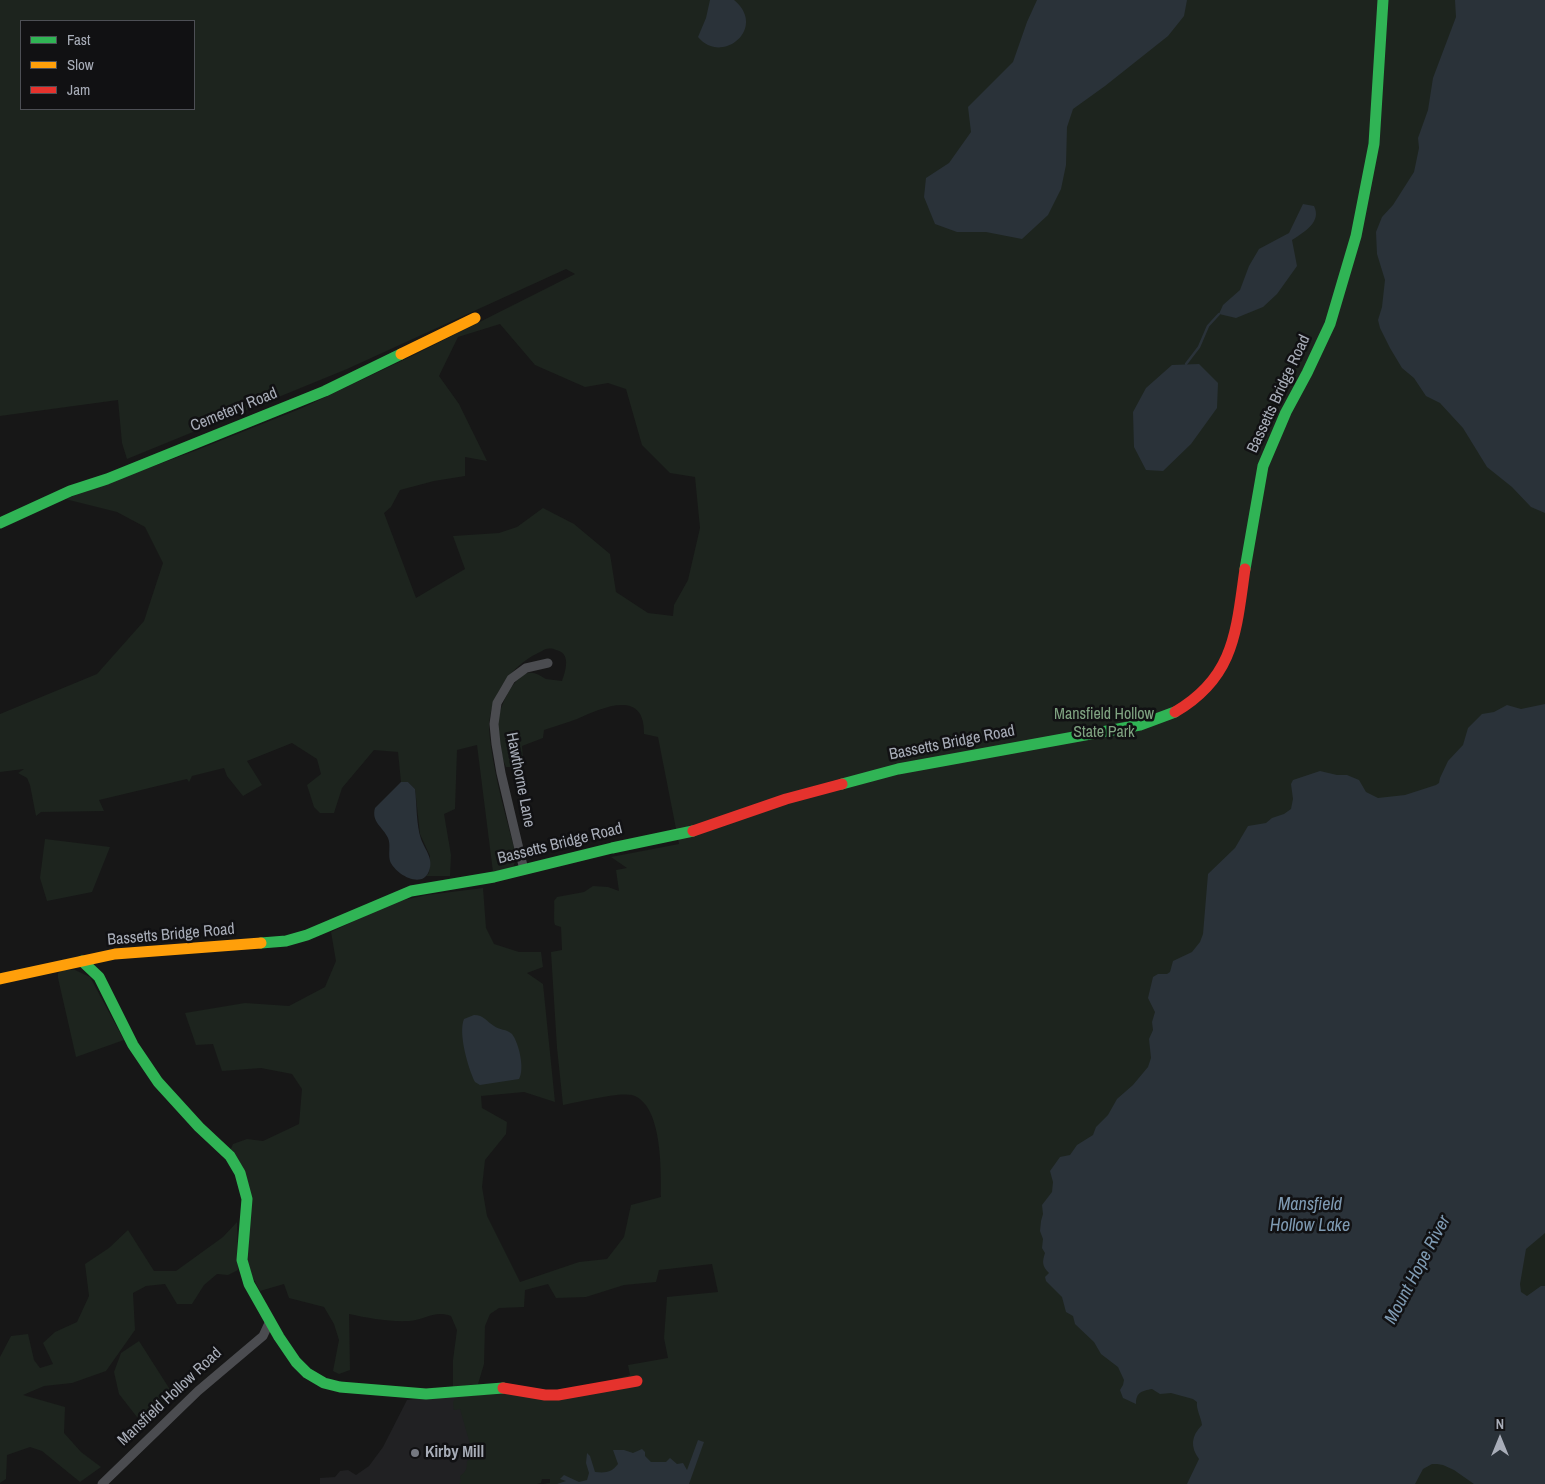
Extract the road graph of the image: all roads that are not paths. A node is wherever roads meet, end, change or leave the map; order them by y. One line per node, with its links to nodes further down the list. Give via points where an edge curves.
1 (1383, 0): 5 (street, Bassetts Bridge Road, via 1374,144 1356,236 1330,324 1267,454 1248,543 1236,632 1225,663 1205,691 1177,712 1140,725 898,769 794,796 690,832)
2 (476, 318): 3 (street, Cemetery Road, via 325,391 70,491)
3 (0, 523)
4 (548, 663): 5 (street, Hawthorne Lane, via 526,668 511,680 497,703 494,724 501,773)
5 (524, 870): 6 (street, Bassetts Bridge Road, via 411,891 286,941)
6 (104, 956): 7 (street, Bassetts Bridge Road); 8 (street)
7 (82, 961): 8 (street); 9 (street, Bassetts Bridge Road)
8 (99, 977): 10 (street, via 133,1045 158,1082 230,1156 240,1173 247,1199 242,1260 249,1284)
9 (0, 979)
10 (270, 1321): 11 (street, Mansfield Hollow Road); 12 (street)
11 (263, 1336): 12 (street); 14 (street, Mansfield Hollow Road, via 198,1391)
12 (279, 1337): 13 (street, via 307,1373 324,1383 340,1387 426,1394 504,1388 552,1396)
13 (637, 1381)
14 (102, 1484)

